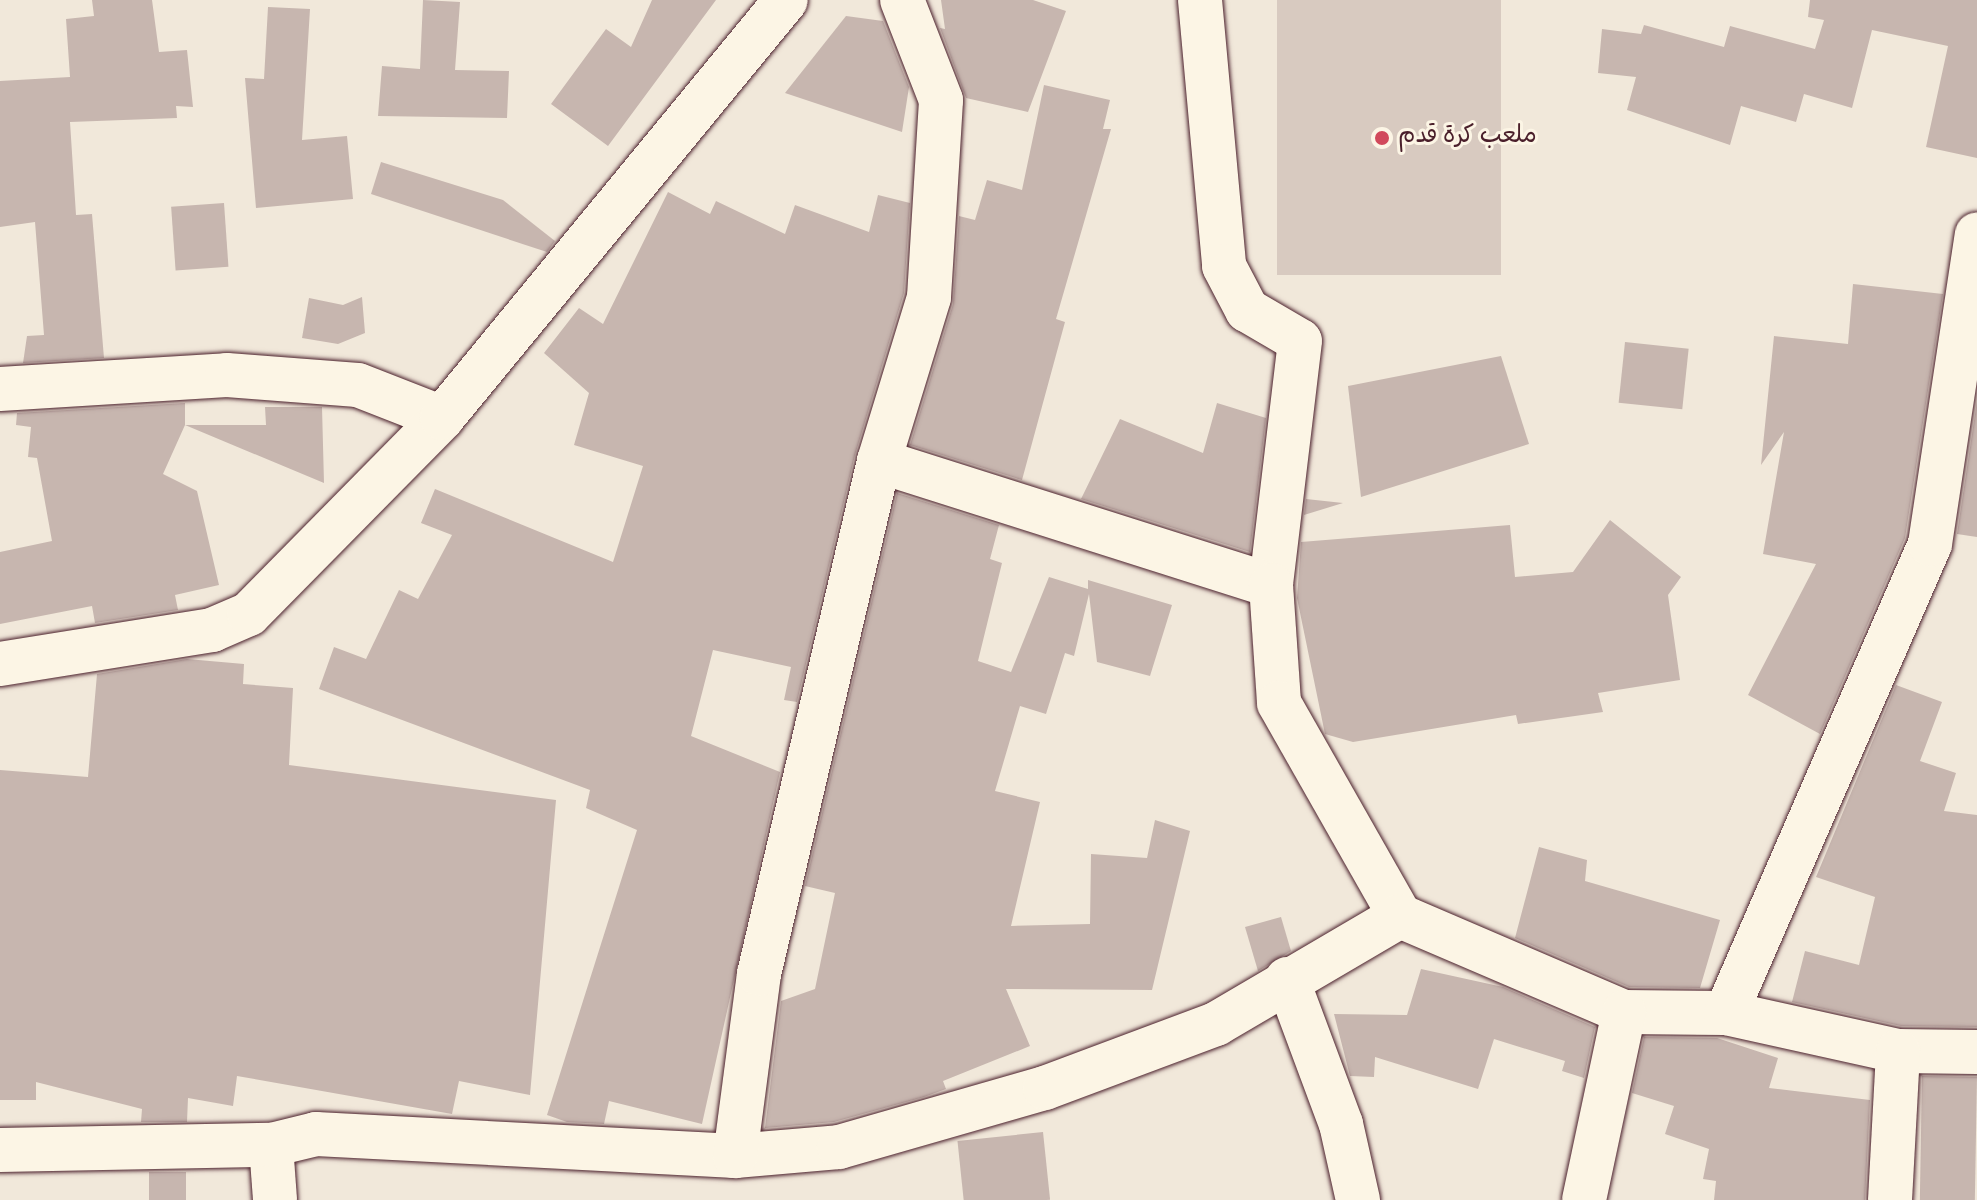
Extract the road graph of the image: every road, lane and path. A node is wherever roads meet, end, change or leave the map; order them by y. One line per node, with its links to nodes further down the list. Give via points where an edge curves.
1 (786, 0): 6 (street)
2 (902, 0): 7 (street, via 941,100 944,141 929,297)
3 (1200, 0): 8 (street, via 1224,266 1247,310 1300,341)
4 (1974, 257): 13 (street, via 1930,544)
5 (0, 389): 6 (street, via 227,375 358,385)
6 (442, 418): 9 (street, via 249,614 212,630)
7 (879, 461): 8 (street); 18 (street, via 759,974)
8 (1271, 585): 10 (street, via 1279,703)
9 (0, 664)
10 (1400, 916): 11 (street); 12 (street)
11 (1287, 979): 18 (street, via 1216,1024 1045,1088 839,1147); 20 (street, via 1341,1124)
12 (1624, 1012): 13 (street); 21 (street)
13 (1726, 1013): 14 (street)
14 (1898, 1051): 15 (street); 22 (street)
15 (1977, 1052)
16 (271, 1145): 17 (street); 18 (street, via 316,1134); 19 (street)
17 (0, 1150)
18 (735, 1156)
19 (275, 1200)
20 (1358, 1200)
21 (1584, 1200)
22 (1890, 1200)

